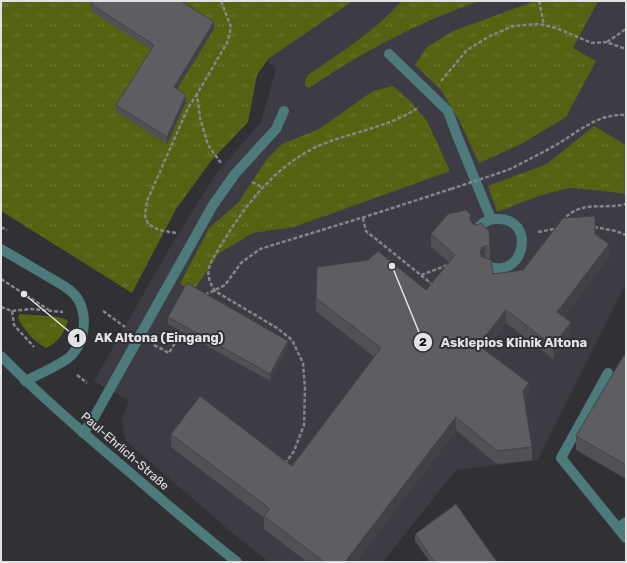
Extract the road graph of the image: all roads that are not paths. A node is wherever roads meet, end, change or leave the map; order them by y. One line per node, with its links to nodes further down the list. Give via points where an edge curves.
1 (388, 54): 3 (street, via 448,111)
2 (284, 111): 10 (street, via 276,129 235,174 213,205 126,362)
3 (491, 219): 4 (street, via 483,223); 6 (street, via 501,218 509,221 521,235 523,244 516,260 508,266 499,268)
4 (476, 232)
5 (1, 249): 9 (street, via 64,286 78,300 84,312 84,331 73,353 64,361)
6 (486, 265)
7 (1, 356): 9 (street, Paul-Ehrlich-Straße)
8 (608, 373): 11 (street, via 562,458)
9 (25, 381): 10 (street, Paul-Ehrlich-Straße)
10 (83, 433): 13 (street, Paul-Ehrlich-Straße)
11 (622, 525): 12 (street)
12 (626, 538)
13 (236, 562)

